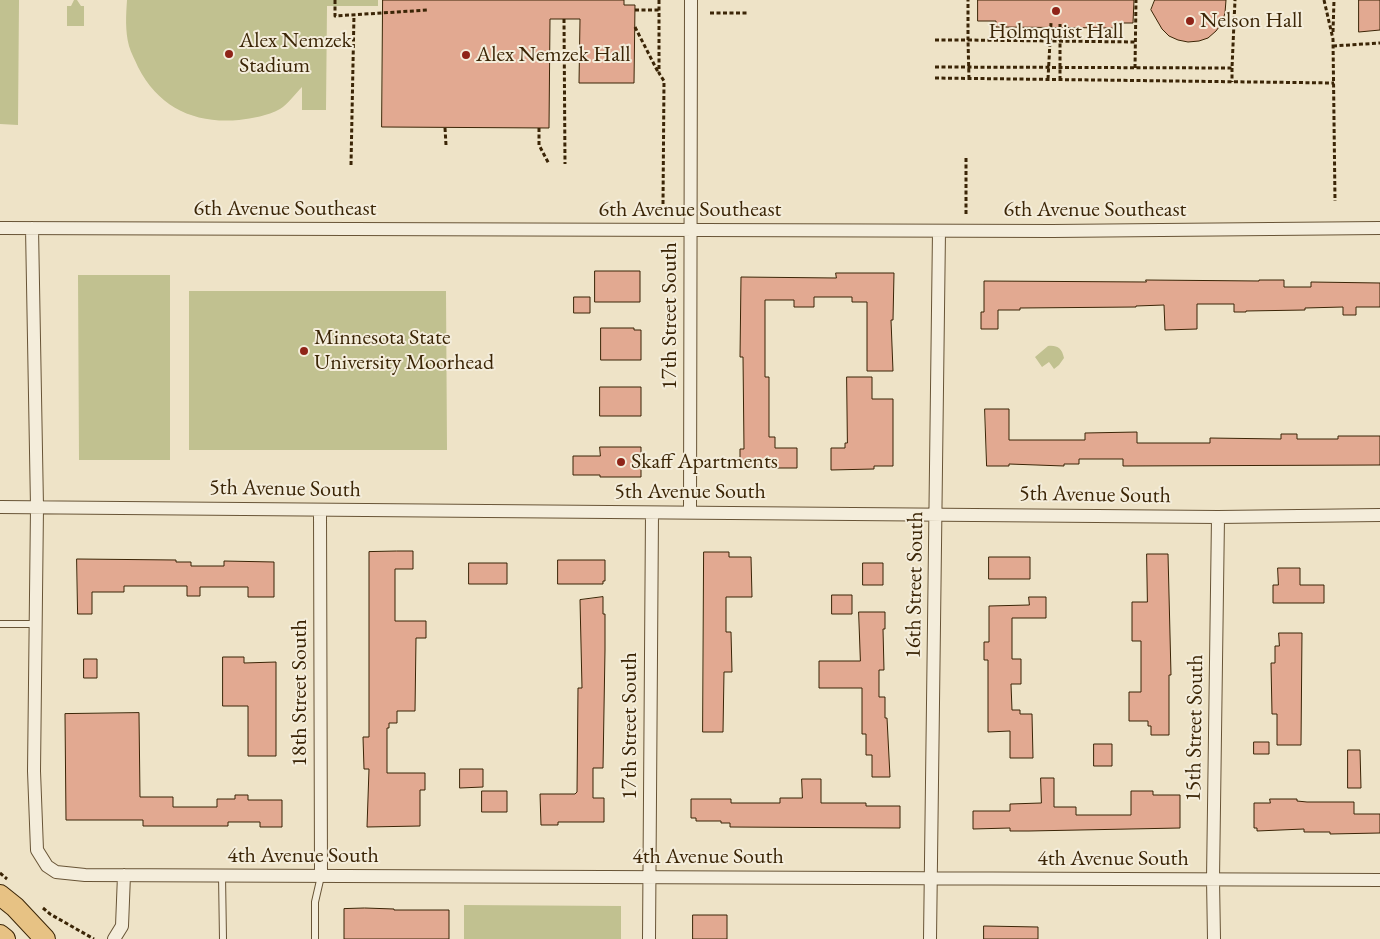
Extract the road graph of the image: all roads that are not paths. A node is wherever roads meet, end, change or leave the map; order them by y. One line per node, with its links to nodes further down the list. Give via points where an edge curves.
1 (691, 0): 5 (street, 17th Street South)
2 (0, 228): 3 (street, 6th Avenue Southeast)
3 (32, 228): 5 (street, 6th Avenue Southeast); 7 (street)
4 (1380, 228): 6 (street, 6th Avenue Southeast)
5 (690, 231): 6 (street, 6th Avenue Southeast); 10 (street, 17th Street South)
6 (939, 231): 12 (street, 16th Street South)
7 (37, 506): 8 (street, 5th Avenue South); 9 (street, 5th Avenue South); 16 (street)
8 (0, 507)
9 (320, 510): 11 (street, 5th Avenue South); 19 (street, 18th Street South)
10 (690, 512): 11 (street, 5th Avenue South); 12 (street, 5th Avenue South)
11 (652, 513): 20 (street, 17th Street South)
12 (936, 514): 14 (street, 5th Avenue South); 21 (street, 16th Street South)
13 (1380, 514): 14 (street, 5th Avenue South)
14 (1218, 517): 22 (street, 15th Street South)
15 (0, 624): 16 (lane)
16 (36, 624): 17 (street, 4th Avenue South, via 34,771 37,850 47,866 56,872)
17 (124, 875): 18 (street, 4th Avenue South); 28 (street, via 122,926)
18 (222, 875): 19 (street, 4th Avenue South); 29 (lane)
19 (321, 876): 20 (street, 4th Avenue South); 30 (lane, via 315,902)
20 (649, 877): 21 (street, 4th Avenue South); 31 (street, 17th Street South)
21 (931, 878): 22 (street, 4th Avenue South); 32 (street, 16th Street South)
22 (1213, 879): 23 (street, 4th Avenue South); 33 (street, 15th Street South)
23 (1380, 880)
24 (7, 890): 27 (main road, via 15,907)
25 (0, 935): 26 (main road)
26 (6, 939)
27 (45, 939)
28 (114, 939)
29 (223, 939)
30 (314, 939)
31 (649, 939)
32 (930, 939)
33 (1214, 939)

